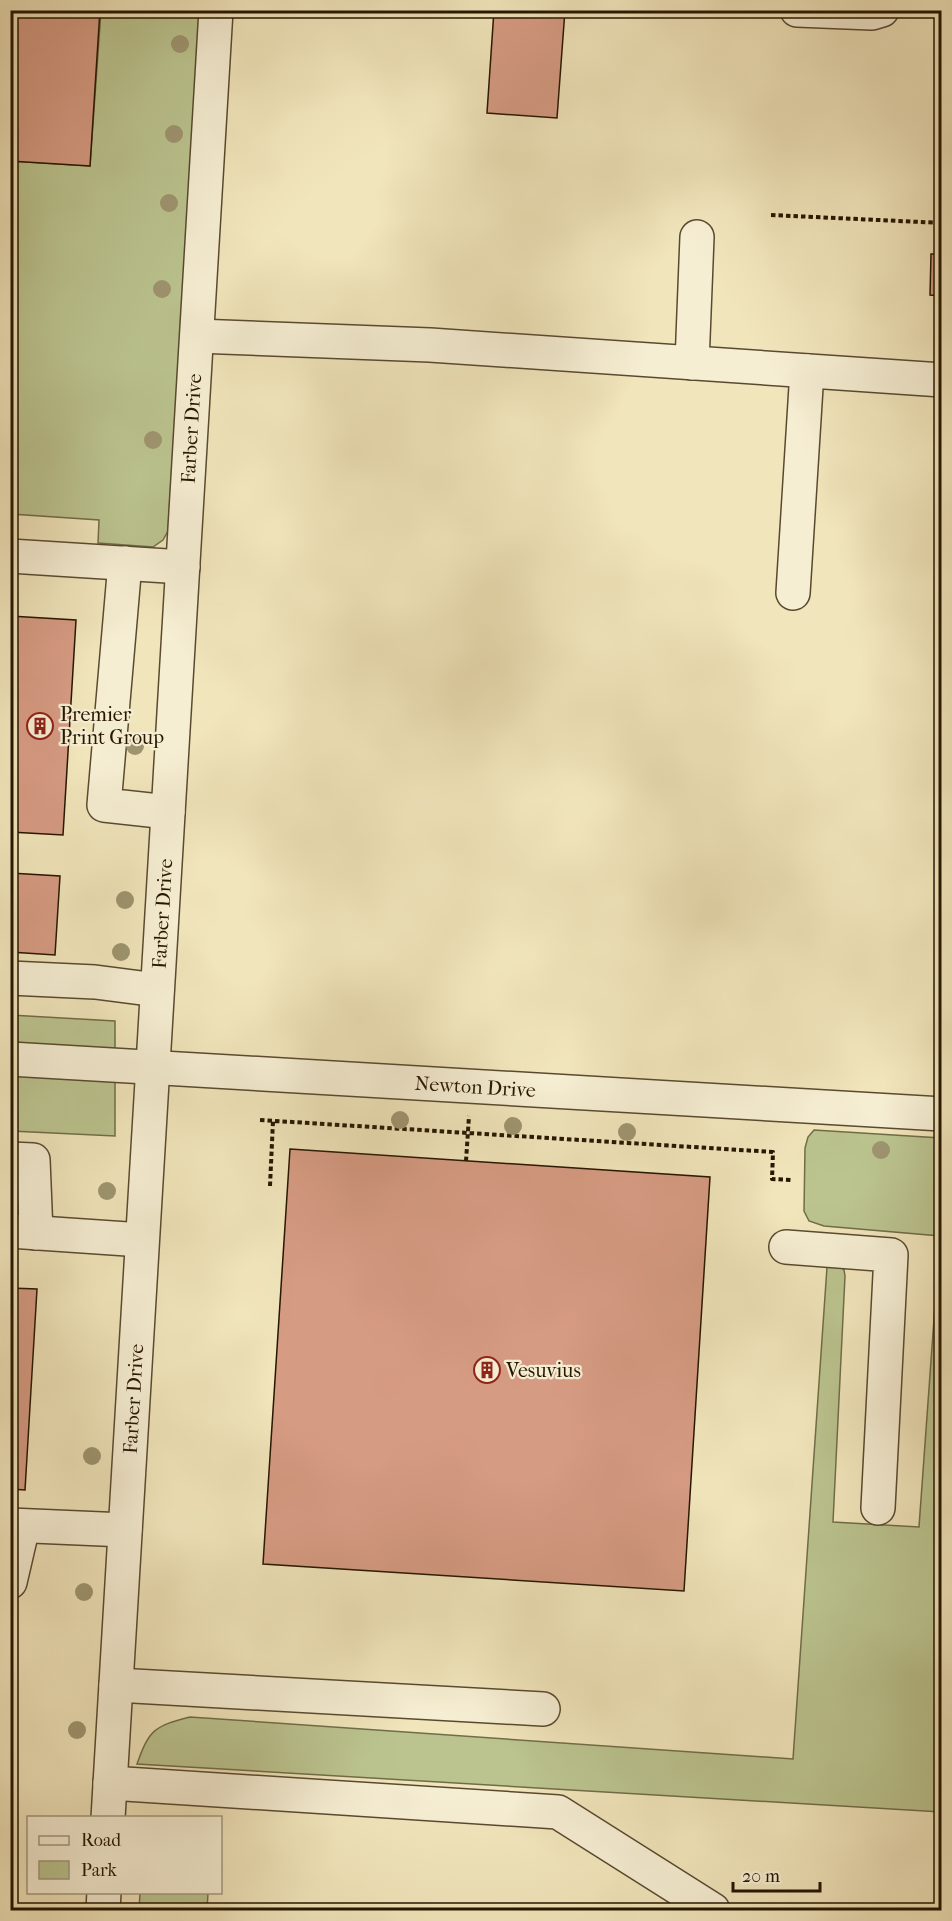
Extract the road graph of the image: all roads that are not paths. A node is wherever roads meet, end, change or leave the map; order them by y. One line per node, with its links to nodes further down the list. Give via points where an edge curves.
1 (216, 10): 5 (street, Farber Drive)
2 (797, 10): 3 (street)
3 (882, 10)
4 (697, 237): 6 (street)
5 (197, 336): 6 (street, via 430,345); 11 (street, Farber Drive)
6 (692, 363): 7 (street)
7 (807, 371): 8 (street); 12 (street)
8 (942, 380)
9 (10, 556): 10 (street)
10 (125, 563): 11 (street); 13 (street, via 104,805)
11 (183, 567): 13 (street, Farber Drive)
12 (793, 593)
13 (168, 812): 15 (street, Farber Drive)
14 (10, 978): 15 (street)
15 (157, 990): 17 (street, Farber Drive)
16 (10, 1059): 17 (street, Newton Drive)
17 (153, 1068): 18 (street, Newton Drive); 21 (street, Farber Drive)
18 (942, 1114)
19 (10, 1159): 20 (street, via 33,1160)
20 (23, 1232): 21 (street)
21 (142, 1240): 25 (street, Farber Drive)
22 (786, 1247): 23 (street, via 891,1255)
23 (878, 1508)
24 (17, 1525): 25 (street); 26 (street)
25 (125, 1530): 27 (street, Farber Drive)
26 (10, 1582)
27 (116, 1686): 28 (street); 29 (street, Farber Drive)
28 (543, 1709)
29 (110, 1783): 30 (street, Farber Drive); 33 (street, via 558,1812)
30 (108, 1816)
31 (104, 1894): 32 (street)
32 (103, 1911)
33 (713, 1911)

